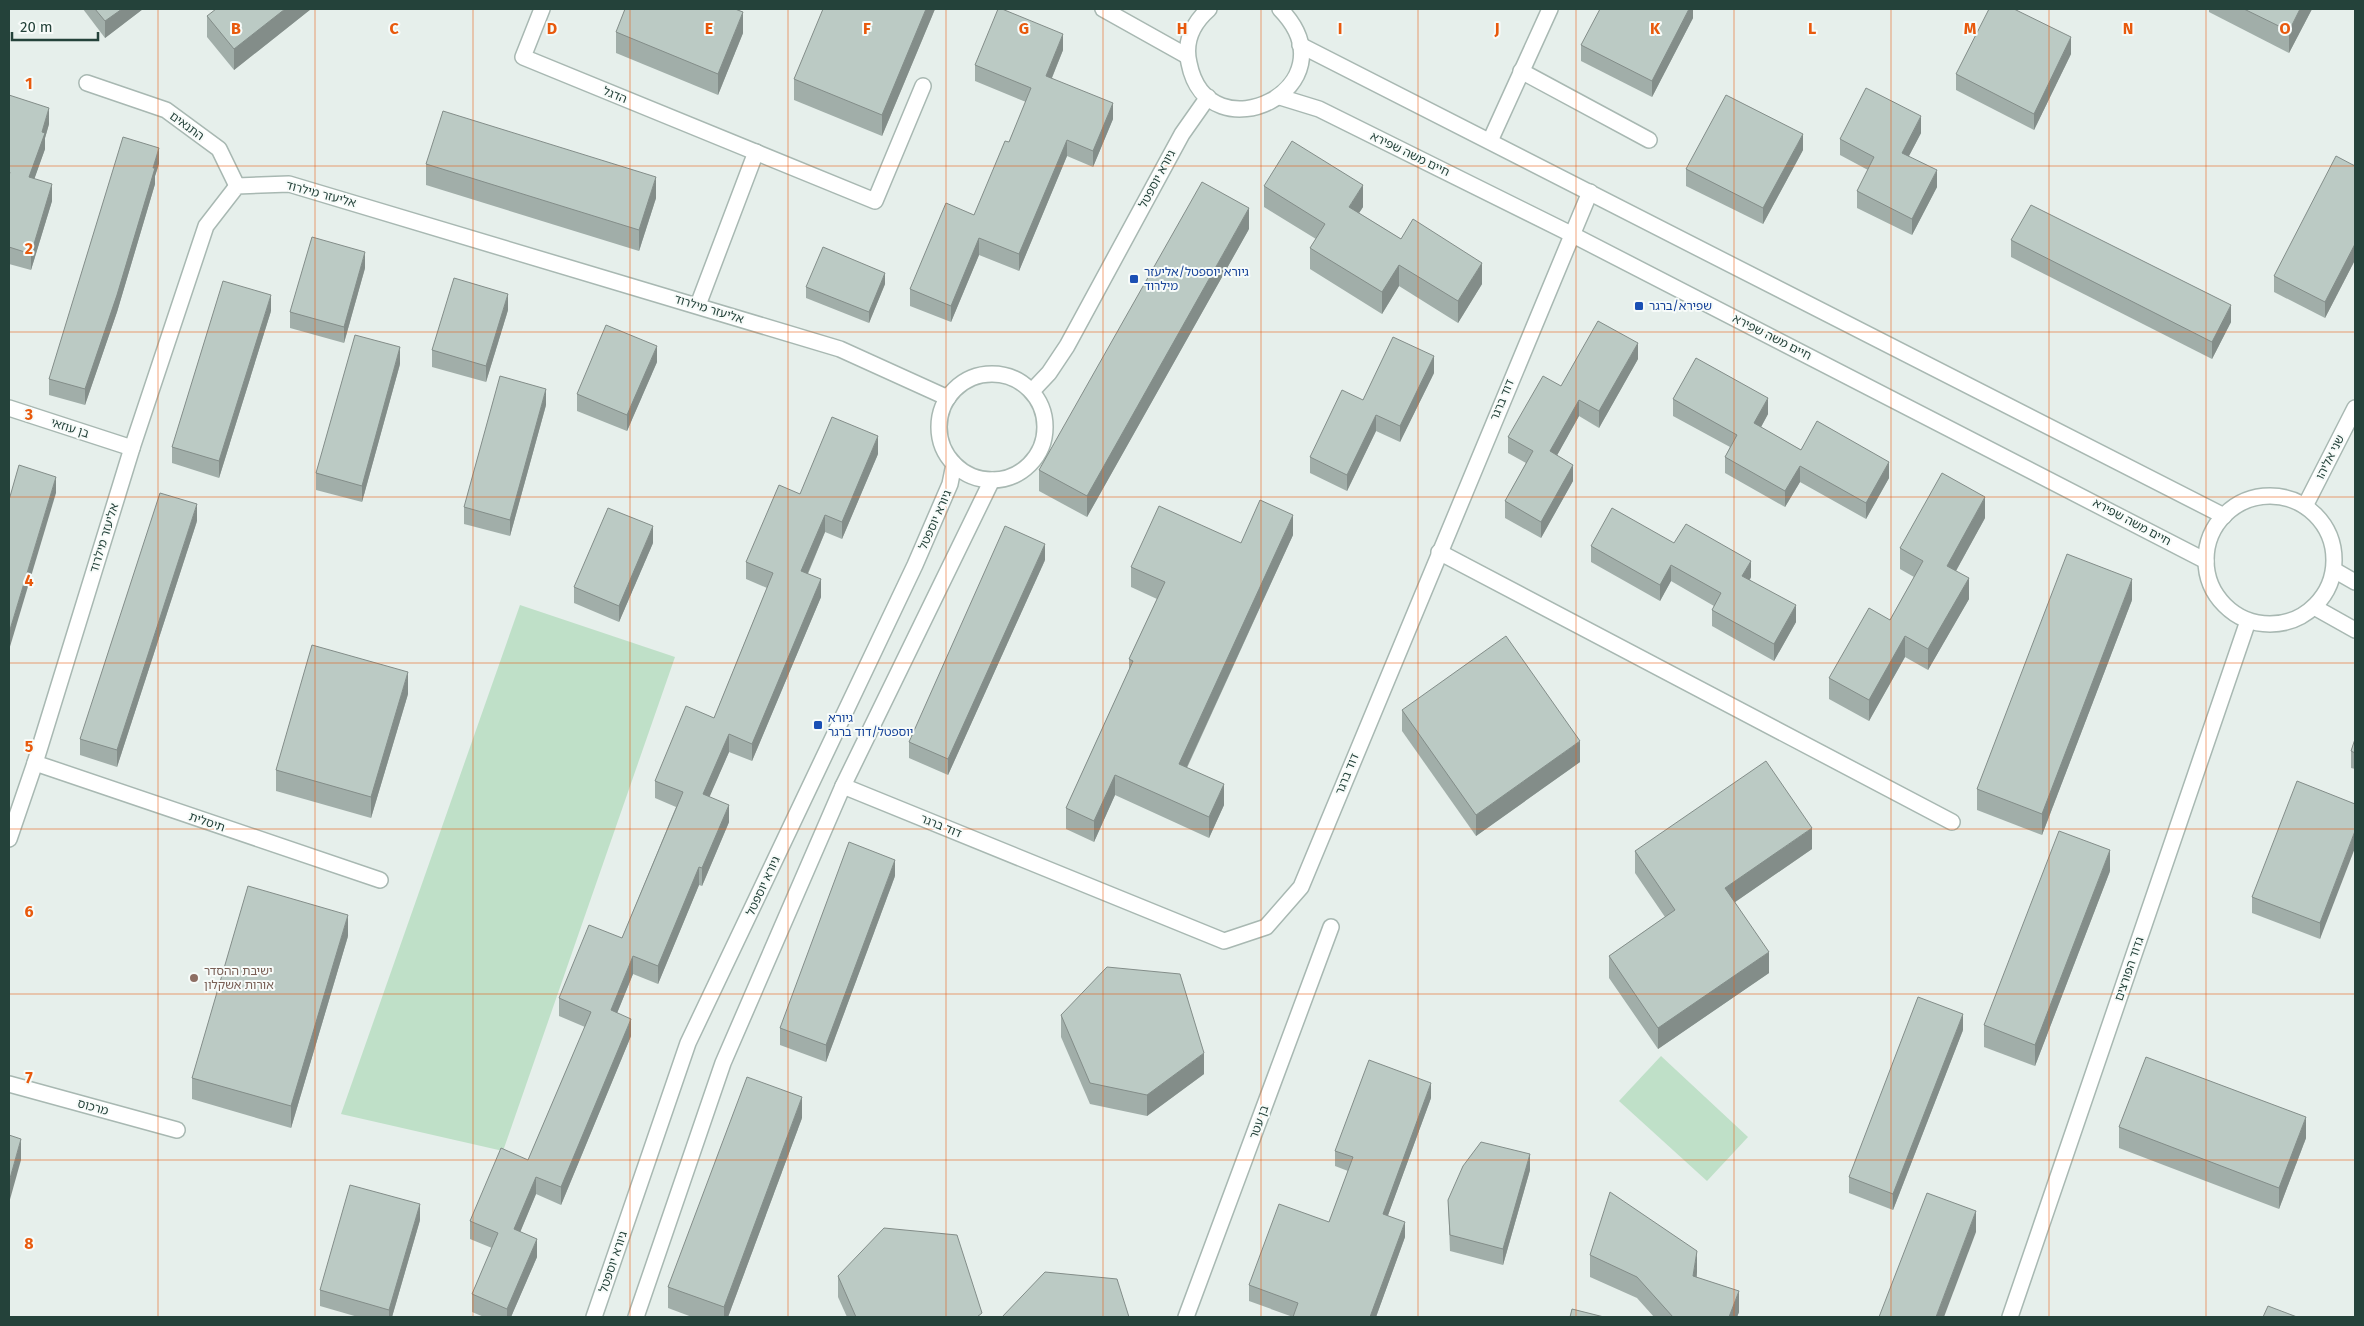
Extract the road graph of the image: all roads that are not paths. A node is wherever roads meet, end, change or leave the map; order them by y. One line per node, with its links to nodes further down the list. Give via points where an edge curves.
1 (542, 9): 15 (street, הדגל, via 522,57)
2 (1104, 9): 7 (street)
3 (1209, 9): 7 (street, via 1193,28)
4 (1280, 9): 6 (street, via 1297,31)
5 (1550, 9): 8 (street)
6 (1300, 46): 12 (street, via 1297,74); 14 (street)
7 (1187, 56): 11 (street, via 1197,86)
8 (1521, 71): 13 (street); 14 (street)
9 (87, 84): 16 (street, התנאים, via 166,110 219,149)
10 (923, 86): 15 (street, הדגל, via 875,201)
11 (1208, 97): 12 (street, via 1236,109 1259,107); 20 (street, גיורא יוספטל, via 1182,134 1067,346)
12 (1280, 97): 18 (street, חיים משה שפירא, via 1319,109)
13 (1649, 140)
14 (1490, 141): 17 (street)
15 (756, 152): 19 (street)
16 (237, 186): 19 (street, אליעזר מילרוד, via 289,184); 24 (street, אליעזר מילרוד, via 206,226)
17 (1590, 192): 18 (street, דוד ברגר); 28 (street)
18 (1571, 234): 29 (street, דוד ברגר); 30 (street, חיים משה שפירא)
19 (698, 305): 21 (street, אליעזר מילרוד, via 840,348)
20 (1032, 391): 21 (street, via 1004,375 988,374 958,386); 26 (street, via 1045,422 1044,440 1037,456 1025,469 1010,477)
21 (948, 398): 25 (street, via 939,425 941,440)
22 (9, 408): 24 (street, בן עוזאי)
23 (2355, 408): 27 (street, שני אליהו)
24 (132, 448): 36 (street, אליעזר מילרוד)
25 (954, 464): 26 (street, via 965,473); 44 (street, גיורא יוספטל, via 950,484 915,565 688,1043)
26 (992, 480): 37 (street)
27 (2305, 506): 28 (street, via 2272,496 2254,498 2237,505); 31 (street, via 2319,518 2329,534 2334,551)
28 (2224, 516): 30 (street, via 2210,537)
29 (1439, 552): 37 (street, דוד ברגר, via 1301,887 1266,927 1224,941); 38 (street)
30 (2206, 561): 34 (street, via 2209,580 2218,598 2231,612)
31 (2334, 570): 32 (street); 33 (street, via 2330,584)
32 (2355, 582)
33 (2314, 607): 34 (street, via 2283,623); 35 (street)
34 (2248, 621): 47 (street, גדוד הפורצים)
35 (2355, 630)
36 (35, 763): 39 (street, אליעזר מילרוד); 40 (street, תיסלית)
37 (842, 786): 45 (street, via 722,1062)
38 (1952, 822)
39 (9, 839)
40 (380, 880)
41 (1331, 927): 46 (street, בן עטר)
42 (9, 1084): 43 (street, מרכוס)
43 (177, 1130)
44 (594, 1317)
45 (636, 1317)
46 (1186, 1317)
47 (2010, 1317)

